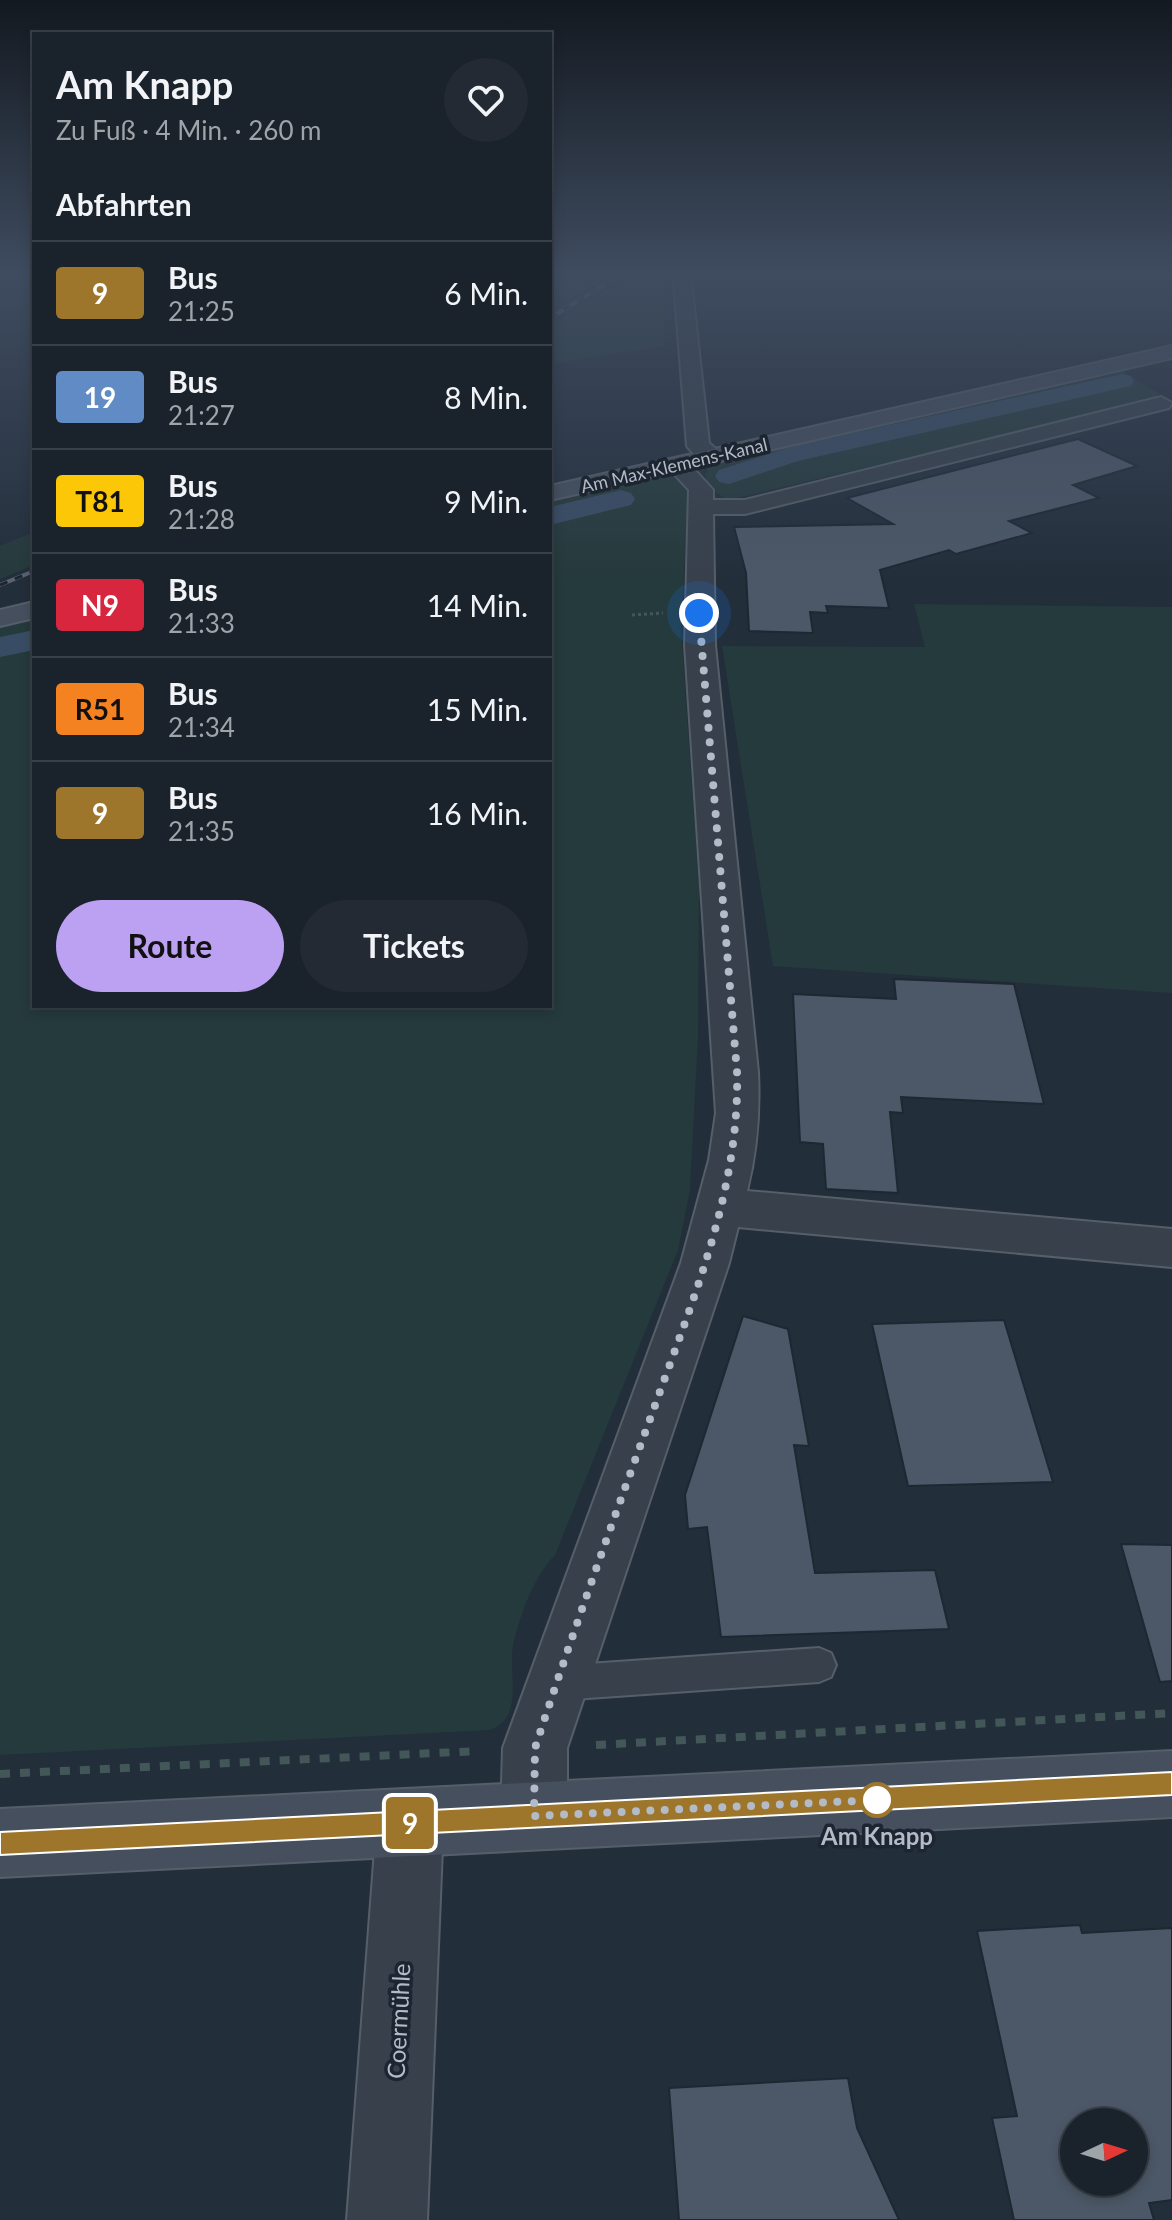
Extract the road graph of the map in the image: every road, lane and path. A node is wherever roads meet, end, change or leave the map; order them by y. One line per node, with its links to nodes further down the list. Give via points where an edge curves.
1 (690, 375): 4 (street, via 698,446)
2 (1086, 375): 4 (main road, Am Max-Klemens-Kanal)
3 (1161, 403): 6 (street, via 745,507)
4 (694, 460): 5 (main road, Am Max-Klemens-Kanal); 6 (street, via 687,472 701,490)
5 (552, 493)
6 (702, 507): 9 (street, via 700,645 738,1113)
7 (32, 610): 8 (main road)
8 (0, 618)
9 (722, 1207): 10 (street); 12 (street)
10 (1172, 1248)
11 (819, 1665): 12 (lane)
12 (556, 1683): 14 (street)
13 (1172, 1713): 14 (path)
14 (535, 1748): 15 (path); 17 (street)
15 (0, 1774)
16 (1172, 1784): 17 (main road)
17 (534, 1816): 18 (main road)
18 (410, 1823): 19 (main road); 20 (street, Coermühle)
19 (0, 1843)
20 (387, 2220)

